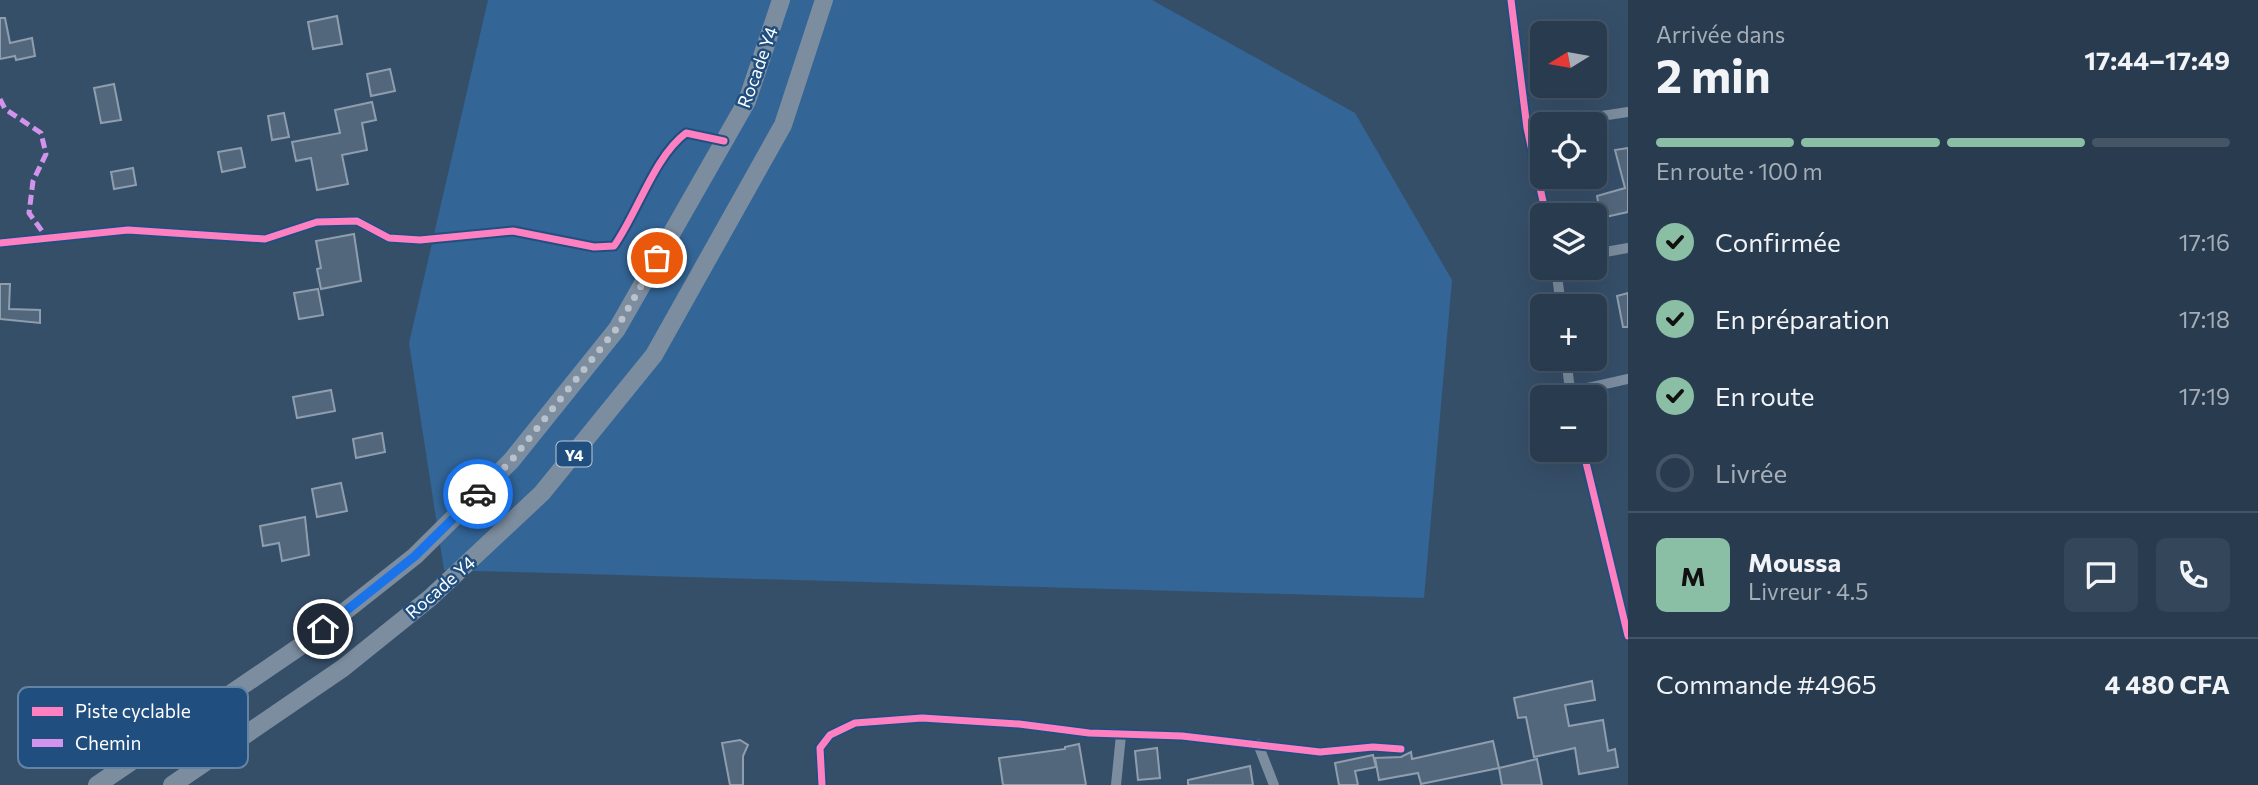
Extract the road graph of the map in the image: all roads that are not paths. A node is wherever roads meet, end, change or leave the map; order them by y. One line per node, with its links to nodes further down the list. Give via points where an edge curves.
1 (781, 0): 8 (highway, Rocade Y4 / Y4, via 747,101)
2 (824, 0): 18 (highway, Rocade Y4 / Y4, via 783,125 654,355 542,493 430,598 343,668)
3 (1511, 0): 7 (street)
4 (1628, 112): 5 (street)
5 (1607, 115)
6 (1530, 127): 7 (street)
7 (1527, 128): 9 (street)
8 (724, 141): 10 (street, via 687,133 671,145 614,246 594,247 513,230 421,240 388,238 357,221 317,222 265,239 128,230); 17 (highway, Rocade Y4 / Y4, via 617,328 511,461 415,556 305,643)
9 (1543, 203)
10 (0, 243)
11 (1628, 248): 12 (street)
12 (1607, 252)
13 (1628, 379): 14 (street)
14 (1606, 385)
15 (1586, 462): 16 (street)
16 (1628, 636)
17 (241, 687)
18 (248, 733)
19 (1121, 735): 20 (street); 26 (street, via 922,718 855,723 830,736 820,748); 27 (street)
20 (1258, 744): 21 (street, via 1320,751); 28 (street)
21 (1401, 749)
22 (122, 768): 24 (highway, Rocade Y4 / Y4)
23 (197, 768): 25 (highway, Rocade Y4 / Y4)
24 (97, 785)
25 (172, 785)
26 (822, 785)
27 (1116, 785)
28 (1274, 785)

